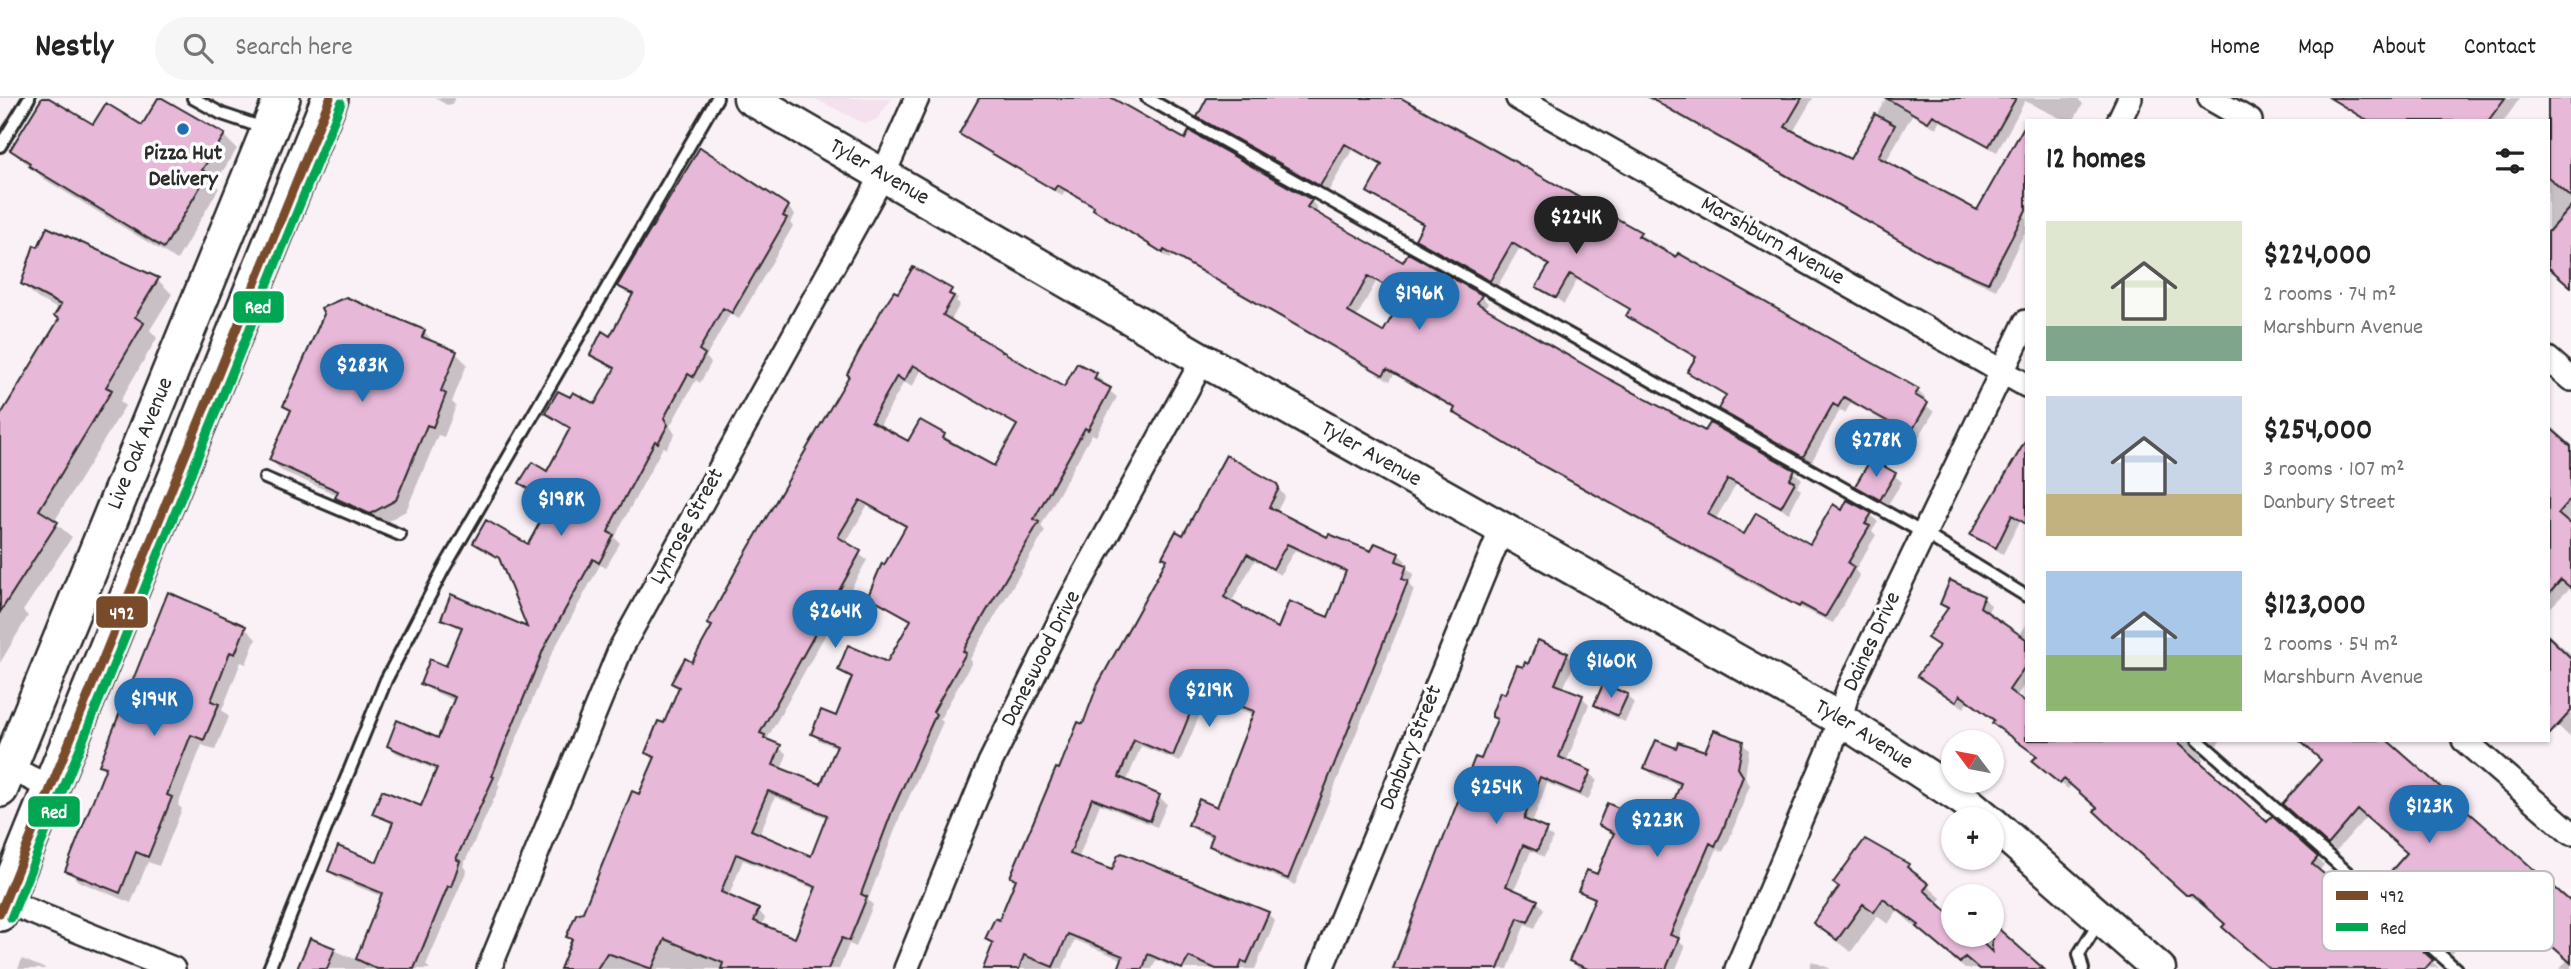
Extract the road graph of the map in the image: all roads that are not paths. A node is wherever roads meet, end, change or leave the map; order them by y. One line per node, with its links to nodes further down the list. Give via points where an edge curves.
1 (29, 98): 15 (lane)
2 (193, 98): 14 (lane)
3 (282, 98): 14 (main road, Live Oak Avenue)
4 (330, 98): 32 (main road, Live Oak Avenue)
5 (718, 98): 41 (lane, via 449,560 386,680)
6 (750, 98): 16 (street, Tyler Avenue)
7 (917, 98): 16 (street, Lynrose Street)
8 (1147, 98): 25 (lane)
9 (1518, 98): 20 (street, Marshburn Avenue)
10 (2130, 98): 12 (street)
11 (2210, 98): 13 (street)
12 (2120, 119)
13 (2246, 119)
14 (269, 130): 31 (main road, Live Oak Avenue)
15 (0, 146)
16 (883, 175): 18 (street, Tyler Avenue); 42 (street, Lynrose Street, via 621,648)
17 (2025, 324): 20 (street, Daines Drive)
18 (1203, 360): 24 (street, Tyler Avenue); 43 (street, Daneswood Drive, via 1072,597 996,751)
19 (2550, 361): 21 (street)
20 (2003, 372): 22 (street, Marshburn Avenue); 25 (street, Daines Drive)
21 (2571, 379)
22 (2025, 384)
23 (265, 478): 26 (lane)
24 (1503, 526): 28 (street, Tyler Avenue); 44 (street, Danbury Street)
25 (1926, 534): 27 (lane); 28 (street, Daines Drive, via 1848,691)
26 (401, 535)
27 (2025, 595)
28 (1840, 719): 33 (street, Tyler Avenue); 45 (street, Daines Drive)
29 (2200, 742): 36 (lane)
30 (2467, 742): 35 (street)
31 (3, 773): 32 (street)
32 (51, 788): 37 (main road, Live Oak Avenue)
33 (1973, 807)
34 (2004, 833): 38 (street)
35 (2571, 834)
36 (2346, 871)
37 (2, 904): 40 (street)
38 (2101, 918): 46 (lane, via 2079,954); 47 (street)
39 (2436, 951): 48 (lane)
40 (173, 969)
41 (269, 969)
42 (489, 969)
43 (906, 969)
44 (1321, 969)
45 (1737, 969)
46 (2083, 969)
47 (2159, 969)
48 (2456, 969)

